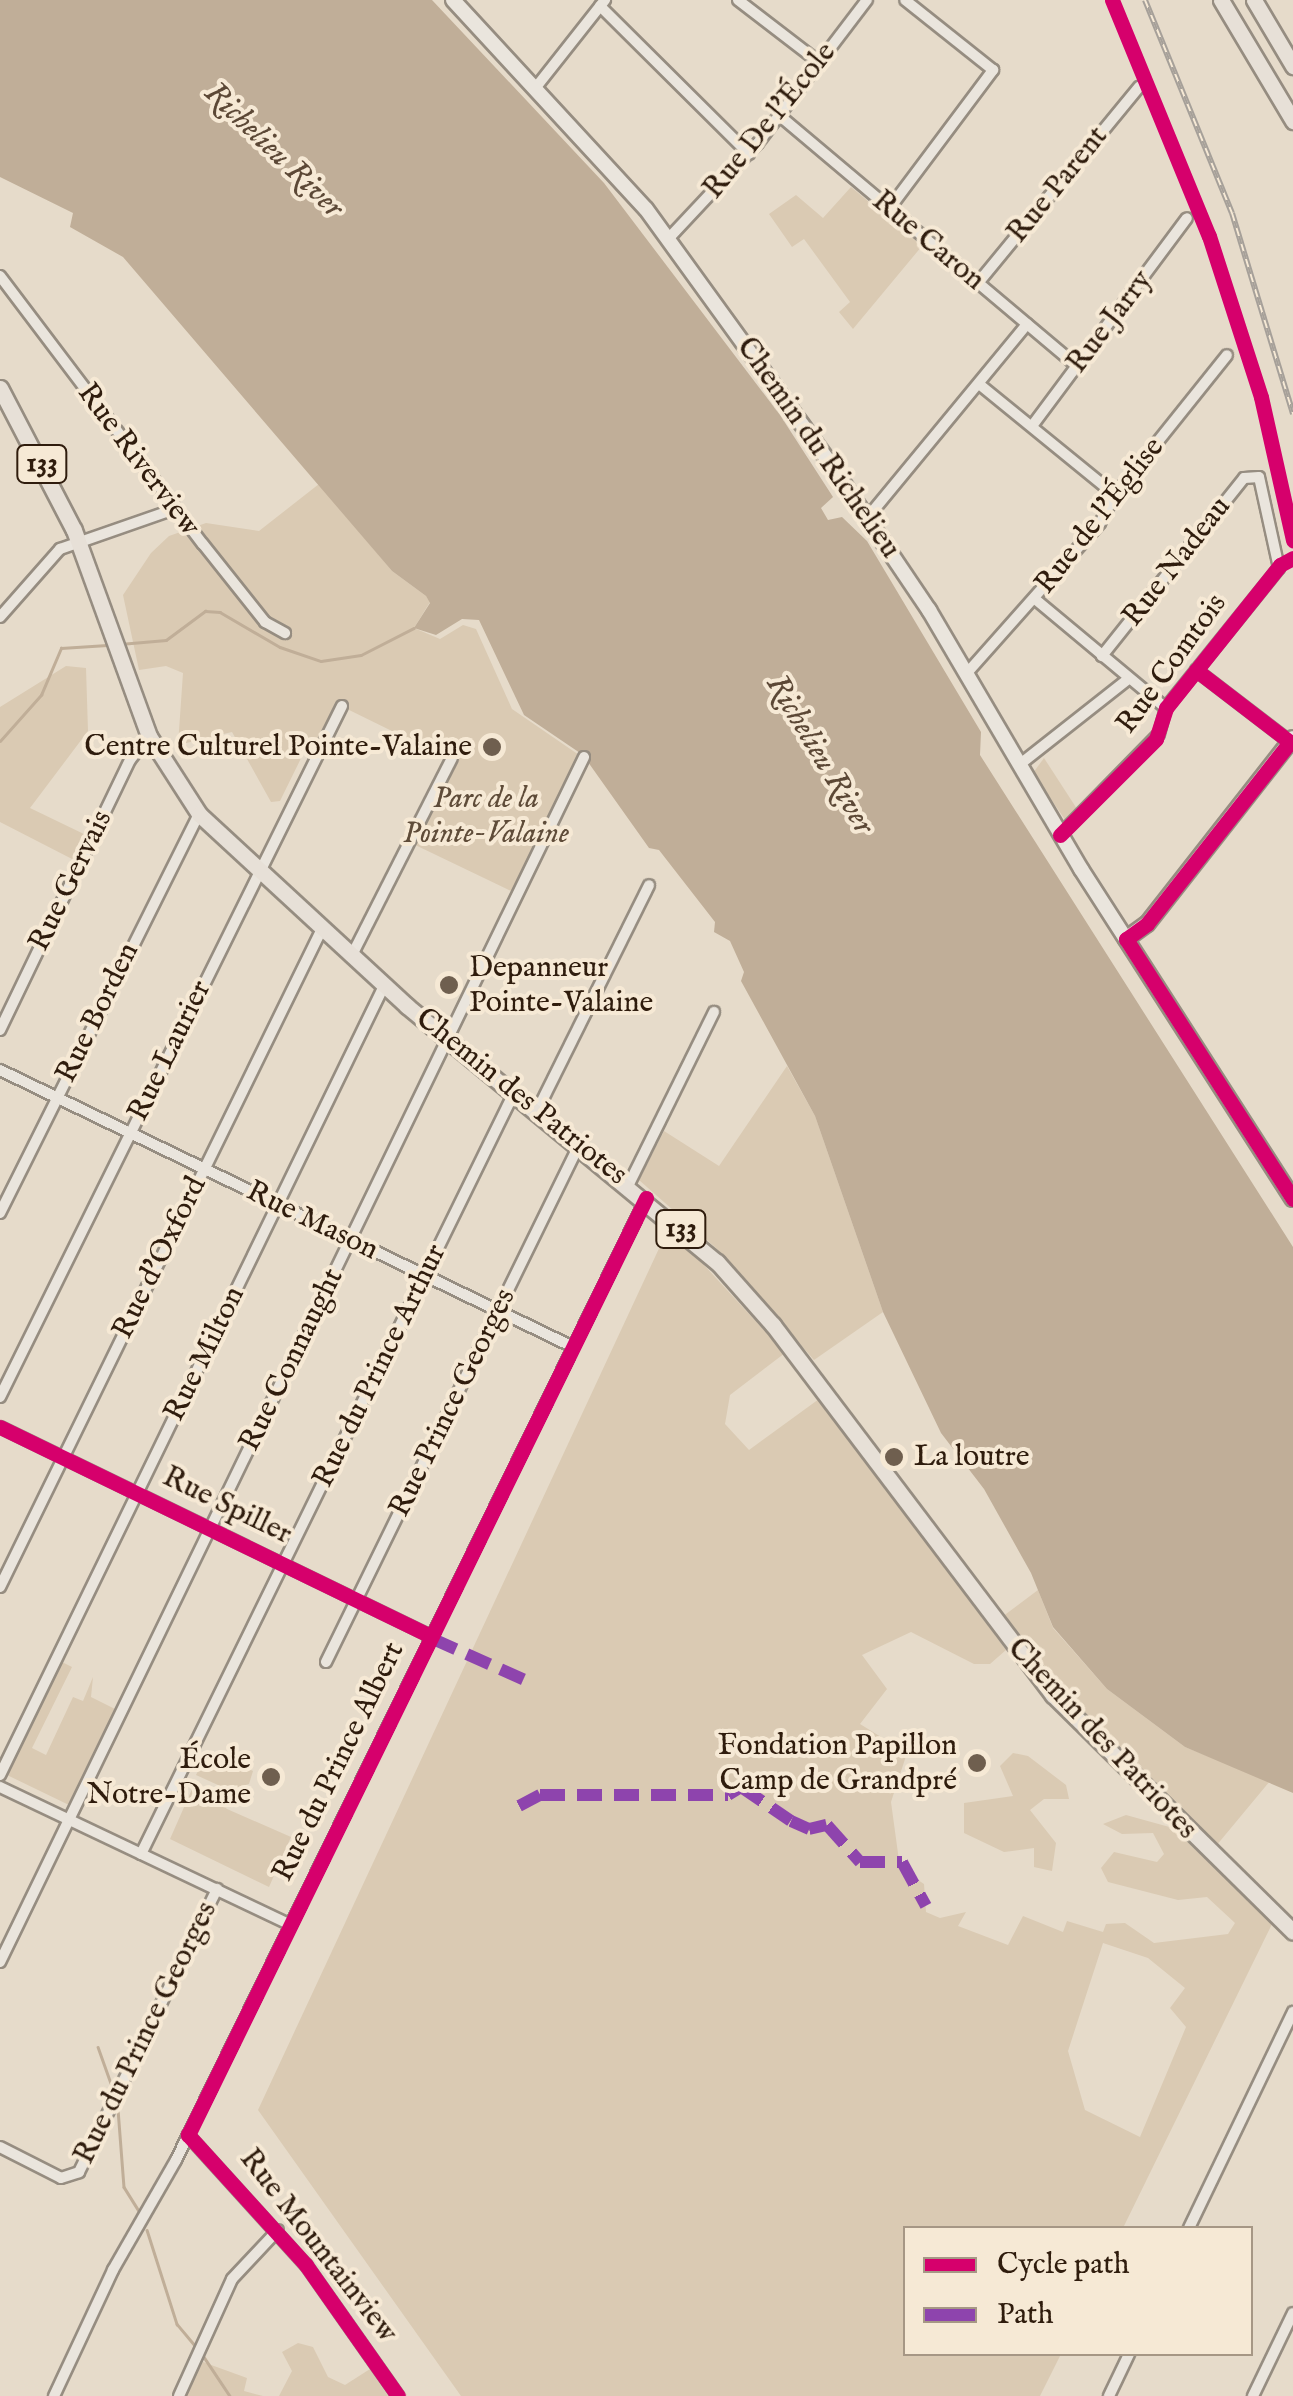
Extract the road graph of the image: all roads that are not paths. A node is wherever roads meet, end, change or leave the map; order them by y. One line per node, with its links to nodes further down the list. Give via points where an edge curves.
1 (452, 0): 10 (main road, Chemin du Richelieu)
2 (738, 0): 8 (street)
3 (867, 0): 8 (street, Rue De l'École)
4 (905, 0): 15 (street, via 993,68)
5 (1221, 0): 13 (main road)
6 (1254, 0): 9 (main road)
7 (602, 3): 10 (street); 14 (street)
8 (820, 63): 12 (street, Rue De l'École)
9 (1293, 66)
10 (537, 86): 17 (main road, Chemin du Richelieu)
11 (1139, 87): 19 (street, Rue Parent)
12 (780, 116): 14 (street, Rue De l'École); 15 (street, Rue Caron)
13 (1293, 120)
14 (749, 154): 17 (street, Rue De l'École)
15 (890, 209): 19 (street, Rue Caron)
16 (1187, 218): 22 (street, Rue Jarry)
17 (669, 238): 29 (main road, Chemin du Richelieu)
18 (0, 276): 28 (street, Rue Riverview)
19 (978, 283): 20 (street, Rue Caron)
20 (1027, 324): 22 (street, Rue Caron); 23 (street)
21 (1227, 354): 27 (street, Rue de l'Église)
22 (1077, 366): 25 (street, Rue Jarry)
23 (979, 384): 25 (street); 29 (street)
24 (0, 388): 30 (main road, Chemin des Patriotes / 133)
25 (1032, 426): 27 (street)
26 (1255, 475): 34 (street, Rue Nadeau, via 1240,483); 35 (street, Rue Comtois, via 1263,482 1280,565)
27 (1115, 494): 31 (street, Rue de l'Église, via 1100,523)
28 (175, 509): 30 (street); 33 (street, Rue Riverview, via 265,622)
29 (868, 517): 36 (main road, Chemin du Richelieu)
30 (79, 543): 32 (street, via 60,549); 40 (main road, Chemin des Patriotes / 133)
31 (1036, 599): 34 (street); 36 (street, Rue de l'Église)
32 (0, 616)
33 (284, 633)
34 (1102, 656): 37 (street)
35 (1196, 670): 39 (street, Rue Comtois); 41 (street)
36 (967, 673): 44 (main road, Chemin du Richelieu)
37 (1127, 680): 39 (street); 44 (street)
38 (342, 706): 47 (street, Rue Laurier)
39 (1166, 708): 46 (street, Rue Comtois, via 1159,734)
40 (149, 736): 45 (main road, Chemin des Patriotes / 133); 54 (street, Rue Gervais, via 130,760)
41 (1291, 740): 50 (main road, via 1147,924)
42 (452, 758): 51 (street)
43 (584, 758): 55 (street, Rue Connaught)
44 (1019, 765): 46 (main road, Chemin du Richelieu)
45 (199, 814): 47 (main road, Chemin des Patriotes / 133); 58 (street, Rue Borden)
46 (1060, 835): 50 (main road, Chemin du Richelieu)
47 (256, 873): 49 (main road, Chemin des Patriotes / 133); 60 (street, Rue Laurier)
48 (649, 885): 59 (street)
49 (321, 931): 51 (main road, Chemin des Patriotes / 133); 62 (street, Rue d'Oxford)
50 (1126, 939): 65 (main road, Chemin du Richelieu)
51 (351, 957): 52 (main road, Chemin des Patriotes / 133)
52 (384, 986): 55 (main road, Chemin des Patriotes / 133); 66 (street, Rue Milton)
53 (714, 1012): 63 (street)
54 (0, 1030)
55 (446, 1038): 57 (main road, Chemin des Patriotes / 133); 68 (street, Rue Connaught)
56 (0, 1070): 58 (street, Rue Mason)
57 (514, 1092): 59 (main road, Chemin des Patriotes / 133); 69 (street, Rue du Prince Arthur)
58 (56, 1097): 60 (street, Rue Mason); 67 (street, Rue Borden)
59 (538, 1111): 61 (main road, Chemin des Patriotes / 133)
60 (130, 1134): 62 (street, Rue Mason); 72 (street, Rue Laurier)
61 (580, 1144): 63 (main road, Chemin des Patriotes / 133); 70 (street, Rue Prince Georges)
62 (204, 1169): 66 (street, Rue Mason); 74 (street, Rue d'Oxford)
63 (630, 1184): 64 (main road, Chemin des Patriotes / 133)
64 (646, 1198): 71 (street, Rue du Prince Albert); 88 (main road, Chemin des Patriotes / 133, via 773,1325 1053,1694)
65 (1293, 1199)
66 (277, 1204): 68 (street, Rue Mason); 75 (street, Rue Milton)
67 (0, 1214)
68 (351, 1240): 69 (street, Rue Mason); 76 (street, Rue Connaught)
69 (424, 1275): 70 (street, Rue Mason); 77 (street, Rue du Prince Arthur)
70 (498, 1311): 71 (street, Rue Mason); 79 (street, Rue Prince Georges)
71 (572, 1346): 80 (street, Rue du Prince Albert)
72 (0, 1398)
73 (0, 1428): 74 (street, Rue Spiller)
74 (63, 1457): 75 (street, Rue Spiller); 78 (street, Rue d'Oxford)
75 (137, 1494): 76 (street, Rue Spiller); 82 (street, Rue Milton)
76 (210, 1528): 77 (street, Rue Spiller); 84 (street, Rue Connaught)
77 (284, 1564): 79 (street, Rue Spiller); 85 (street, Rue du Prince Arthur)
78 (0, 1587)
79 (357, 1600): 80 (street, Rue Spiller); 81 (street, Rue Prince Georges)
80 (430, 1636): 87 (street, Rue du Prince Albert)
81 (326, 1662)
82 (0, 1775)
83 (0, 1787): 84 (street)
84 (68, 1820): 85 (street); 89 (street, Rue Connaught)
85 (142, 1854): 86 (street)
86 (217, 1889): 87 (street); 92 (street, Rue du Prince Georges, via 74,2177 61,2178)
87 (290, 1925): 91 (street, Rue du Prince Albert)
88 (1293, 1932)
89 (0, 1962)
90 (1293, 2012): 93 (street)
91 (188, 2135): 94 (street, Rue Mountainview); 97 (street, Rue du Prince Albert, via 113,2270)
92 (0, 2148)
93 (1190, 2226)
94 (278, 2230): 98 (street, via 227,2287); 99 (street, Rue Mountainview)
95 (1293, 2313): 101 (street)
96 (1128, 2356): 100 (street)
97 (54, 2396)
98 (178, 2396)
99 (398, 2396)
100 (1109, 2396)
101 (1254, 2396)

